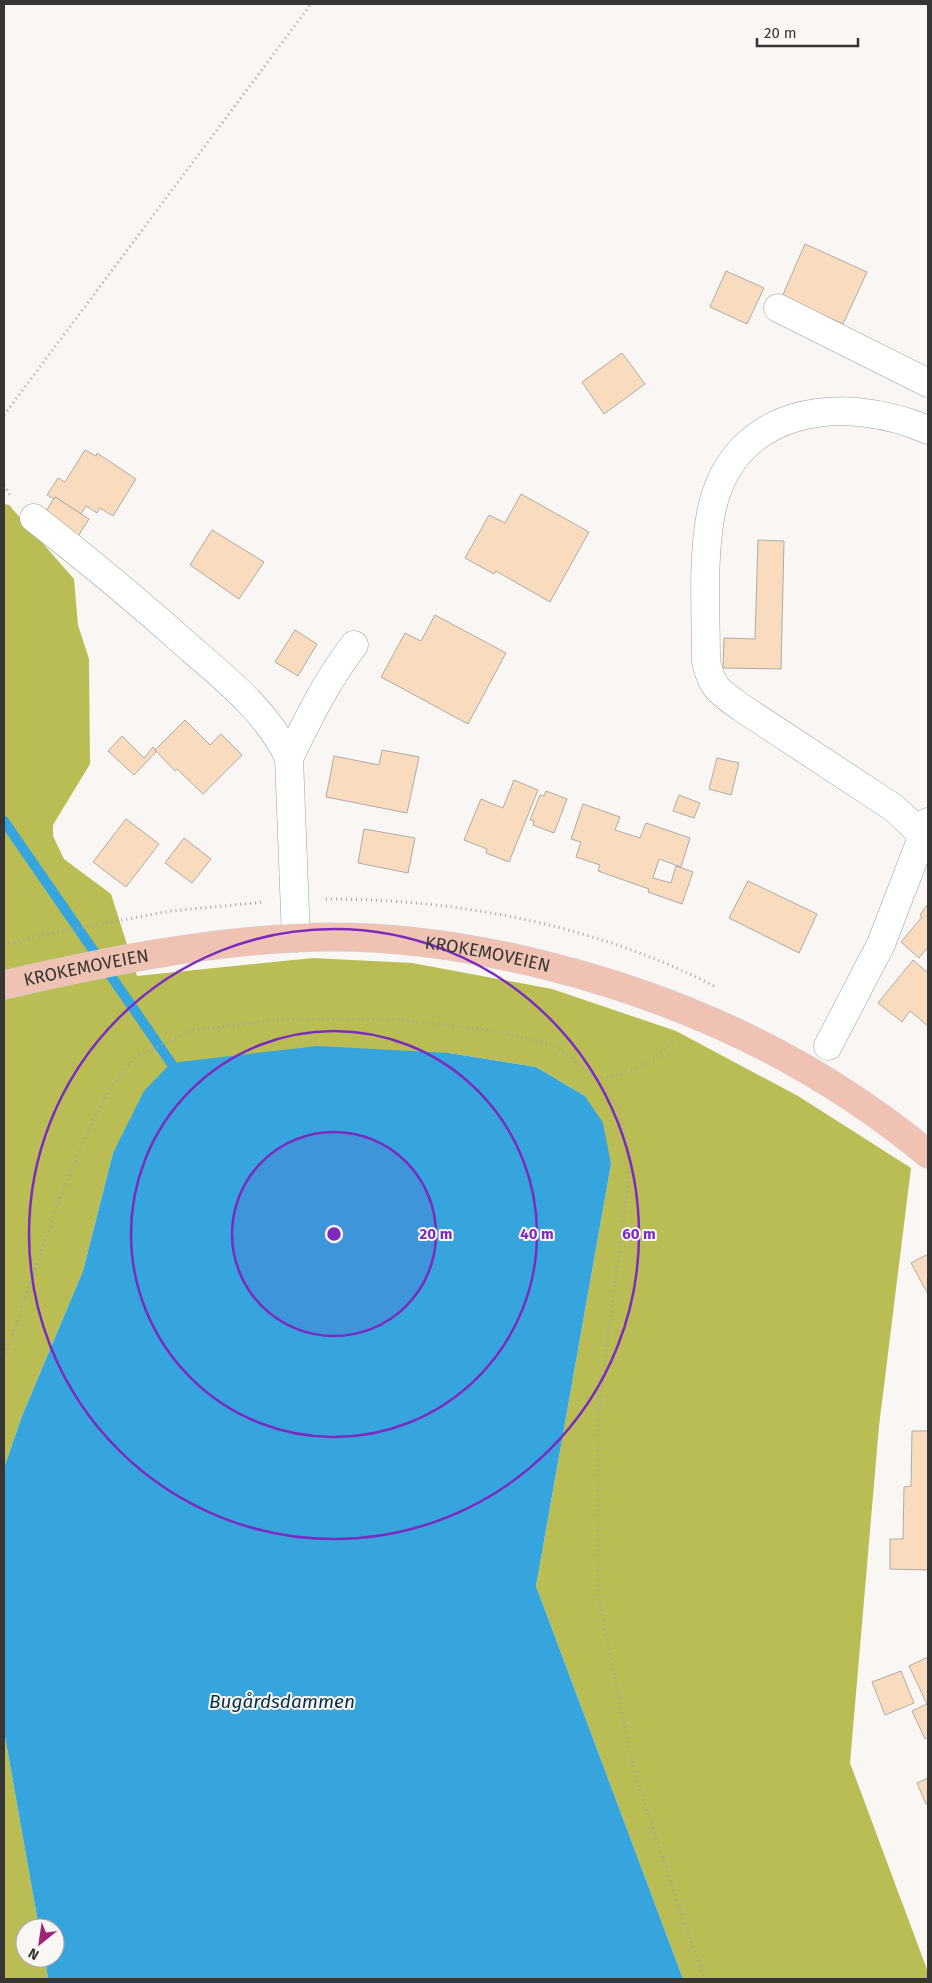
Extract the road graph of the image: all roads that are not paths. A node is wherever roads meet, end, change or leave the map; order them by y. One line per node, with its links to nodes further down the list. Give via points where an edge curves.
1 (778, 308): 2 (lane)
2 (928, 384)
3 (928, 430): 7 (lane, via 881,414 834,411 808,413 771,427 752,439 725,475 711,514 706,567 706,662 714,685 742,708)
4 (34, 518): 6 (lane, via 149,612 245,698 282,742)
5 (354, 645): 6 (lane, via 319,698)
6 (289, 758): 8 (lane)
7 (926, 829): 10 (lane, via 881,944)
8 (296, 938): 9 (main road, KROKEMOVEIEN, via 192,948); 11 (main road, KROKEMOVEIEN, via 394,939 449,946 506,955 624,987 764,1045 826,1080)
9 (4, 985)
10 (828, 1046)
11 (928, 1154)

